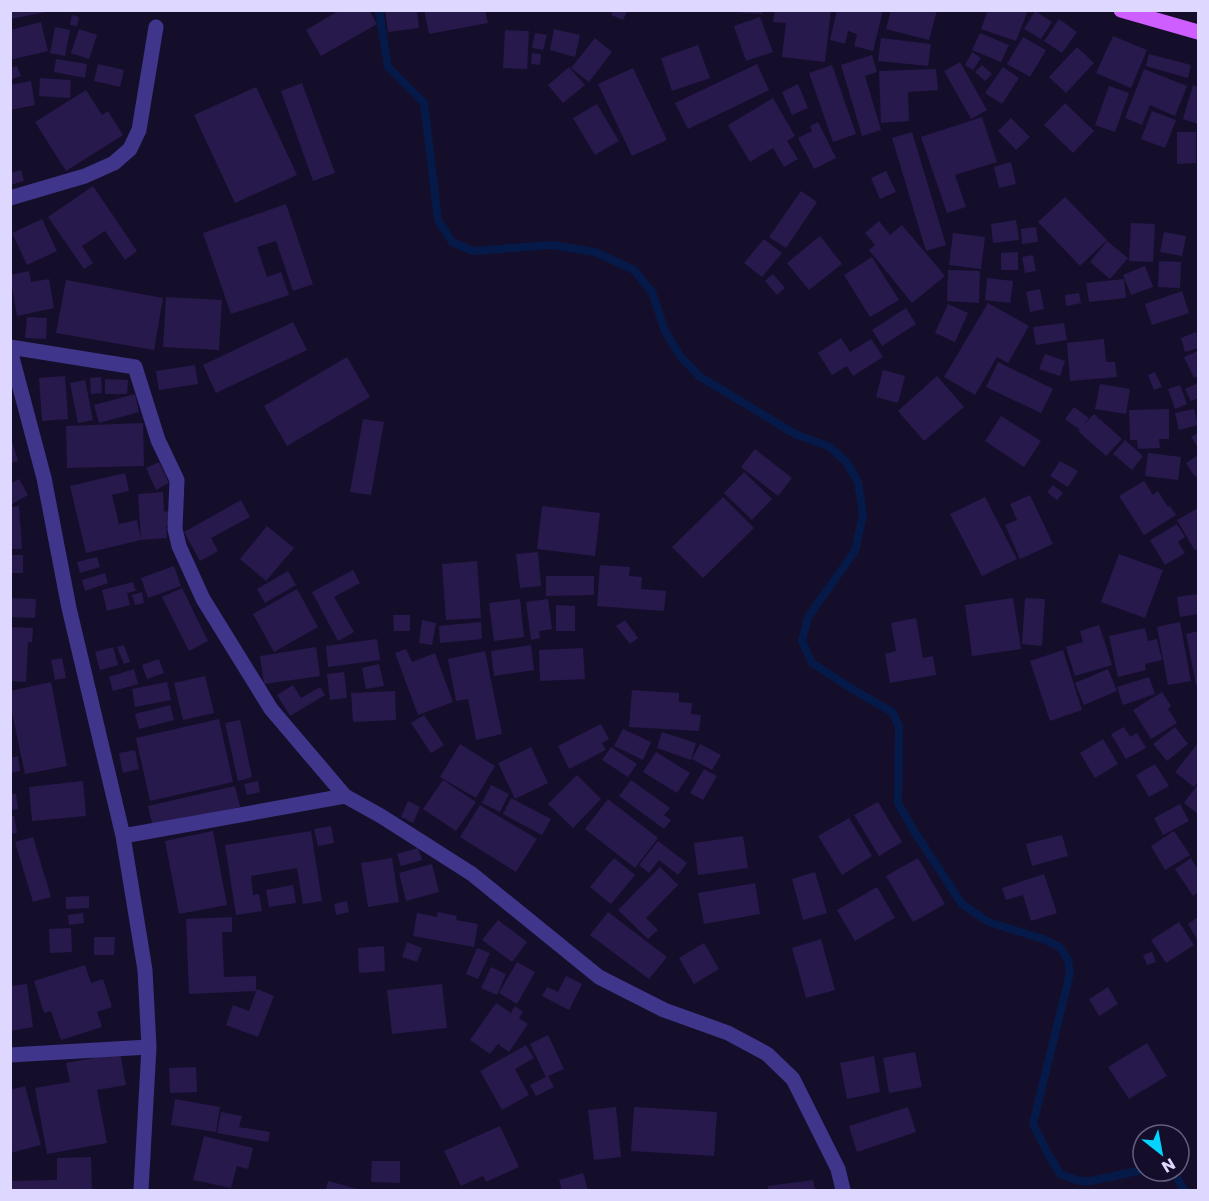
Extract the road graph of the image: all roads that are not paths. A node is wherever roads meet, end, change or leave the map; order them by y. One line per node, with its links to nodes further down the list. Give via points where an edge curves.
1 (1121, 10): 3 (main road)
2 (156, 27): 4 (street, via 139,130 130,149 114,163 85,176)
3 (1198, 32)
4 (10, 198)
5 (10, 349): 6 (street, via 135,367 158,440 177,480 175,529 203,599 271,709); 7 (street, via 44,478 69,608)
6 (345, 796): 7 (street); 11 (street, via 472,874 599,976 664,1010 728,1033 767,1054 793,1079 838,1169)
7 (123, 836): 8 (street, via 145,970)
8 (149, 1047): 9 (street); 10 (street)
9 (10, 1055)
10 (141, 1191)
11 (843, 1191)

